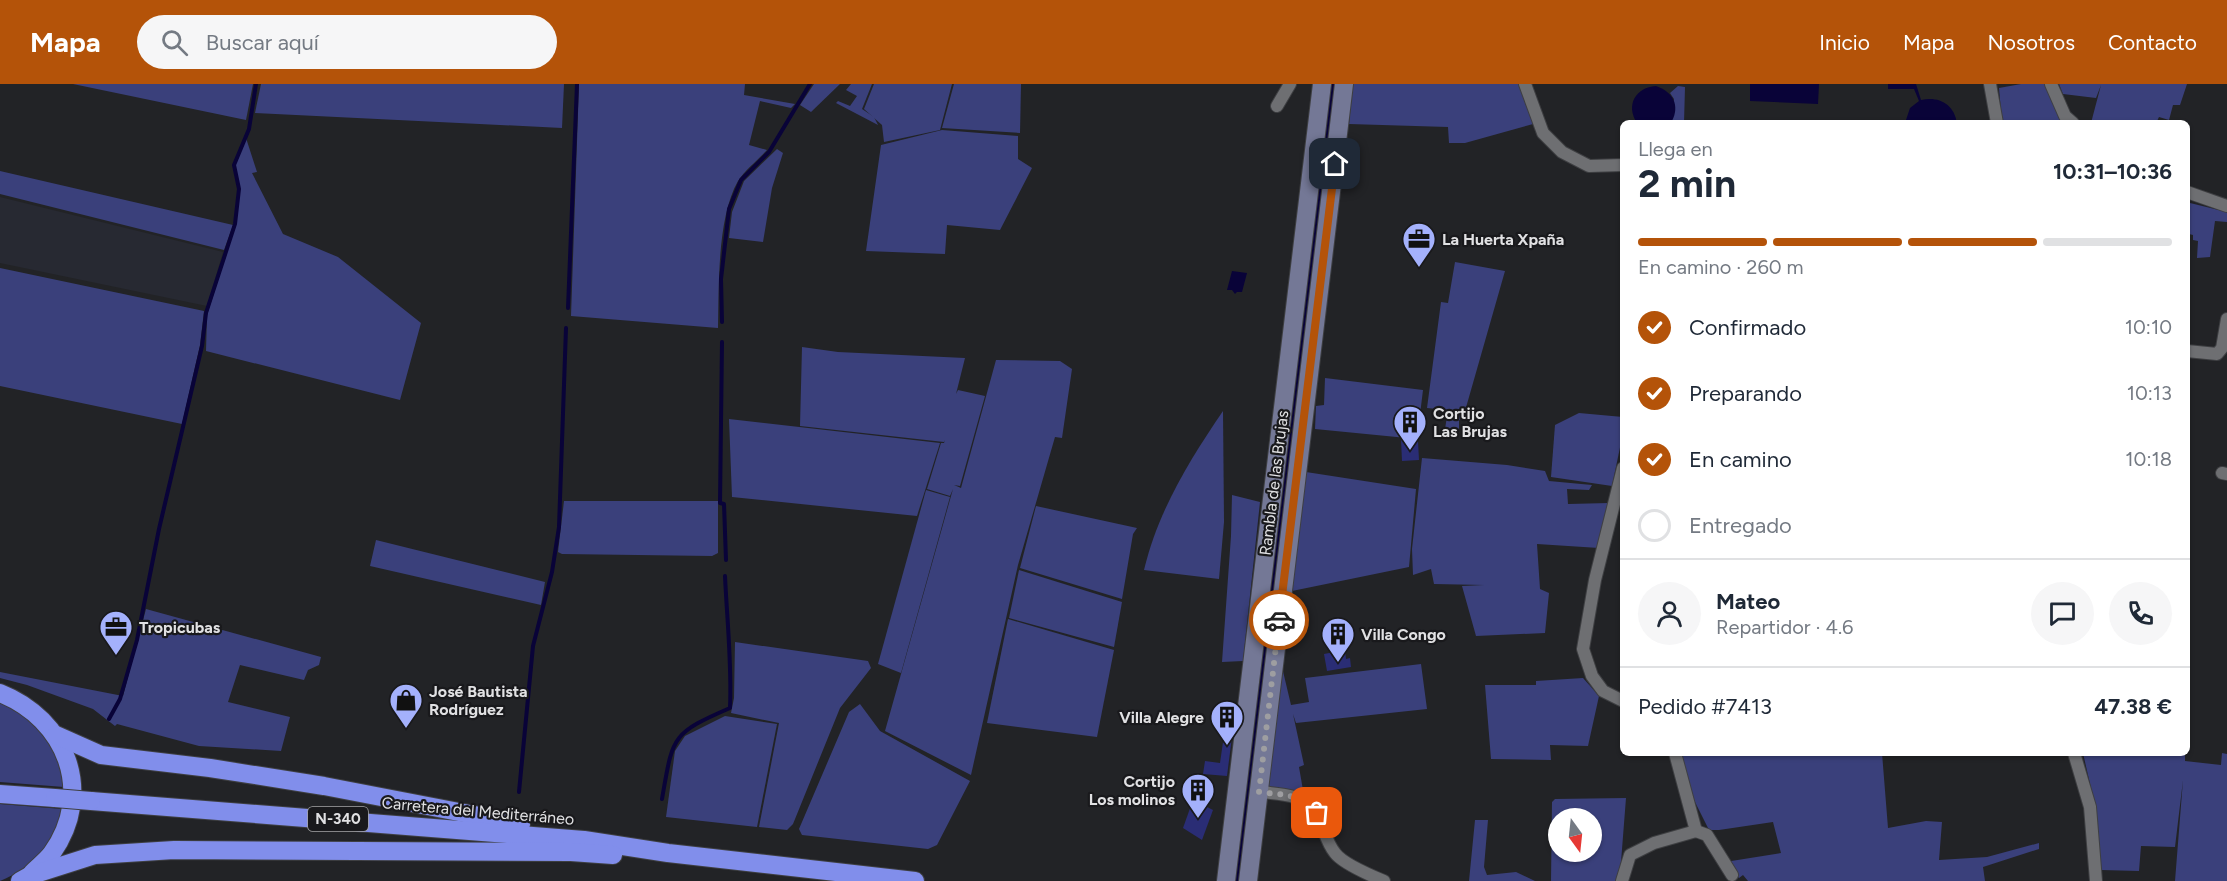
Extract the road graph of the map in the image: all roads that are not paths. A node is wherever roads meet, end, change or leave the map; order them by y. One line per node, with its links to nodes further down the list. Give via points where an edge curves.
1 (1290, 84): 7 (street)
2 (1322, 84): 29 (street, Rambla de las Brujas)
3 (1344, 84): 21 (street, Rambla de las Brujas)
4 (1525, 84): 10 (street, via 1543,133 1562,152 1589,166)
5 (1990, 84): 8 (street)
6 (2051, 84): 9 (street)
7 (1277, 106)
8 (1996, 120)
9 (2070, 120)
10 (1620, 165)
11 (2190, 193): 12 (street)
12 (2227, 206)
13 (2227, 319): 14 (street, via 2223,348 2217,354)
14 (2190, 351)
15 (1620, 480): 17 (street, via 1595,580 1583,649 1592,676 1604,691)
16 (0, 693): 18 (highway, via 31,708)
17 (1620, 699)
18 (56, 735): 24 (highway, via 100,755 324,786 558,830); 27 (highway, via 69,764 73,795 67,826 52,854)
19 (1676, 756): 23 (street)
20 (2075, 756): 33 (street, via 2090,807)
21 (1259, 792): 30 (street, Rambla de las Brujas); 31 (street, via 1307,802 1317,813 1337,856)
22 (0, 794): 24 (highway, Carretera del Mediterráneo / N-340, bridge)
23 (1696, 831): 26 (street, via 1707,835); 32 (street, via 1654,843 1630,855)
24 (584, 840): 25 (highway, Carretera del Mediterráneo / N-340)
25 (668, 853): 27 (highway, via 631,856 571,852 174,850 95,855); 28 (highway, Carretera del Mediterráneo / N-340)
26 (1732, 875)
27 (24, 878)
28 (915, 881)
29 (1226, 881)
30 (1248, 881)
31 (1384, 881)
32 (1622, 881)
33 (2096, 881)

